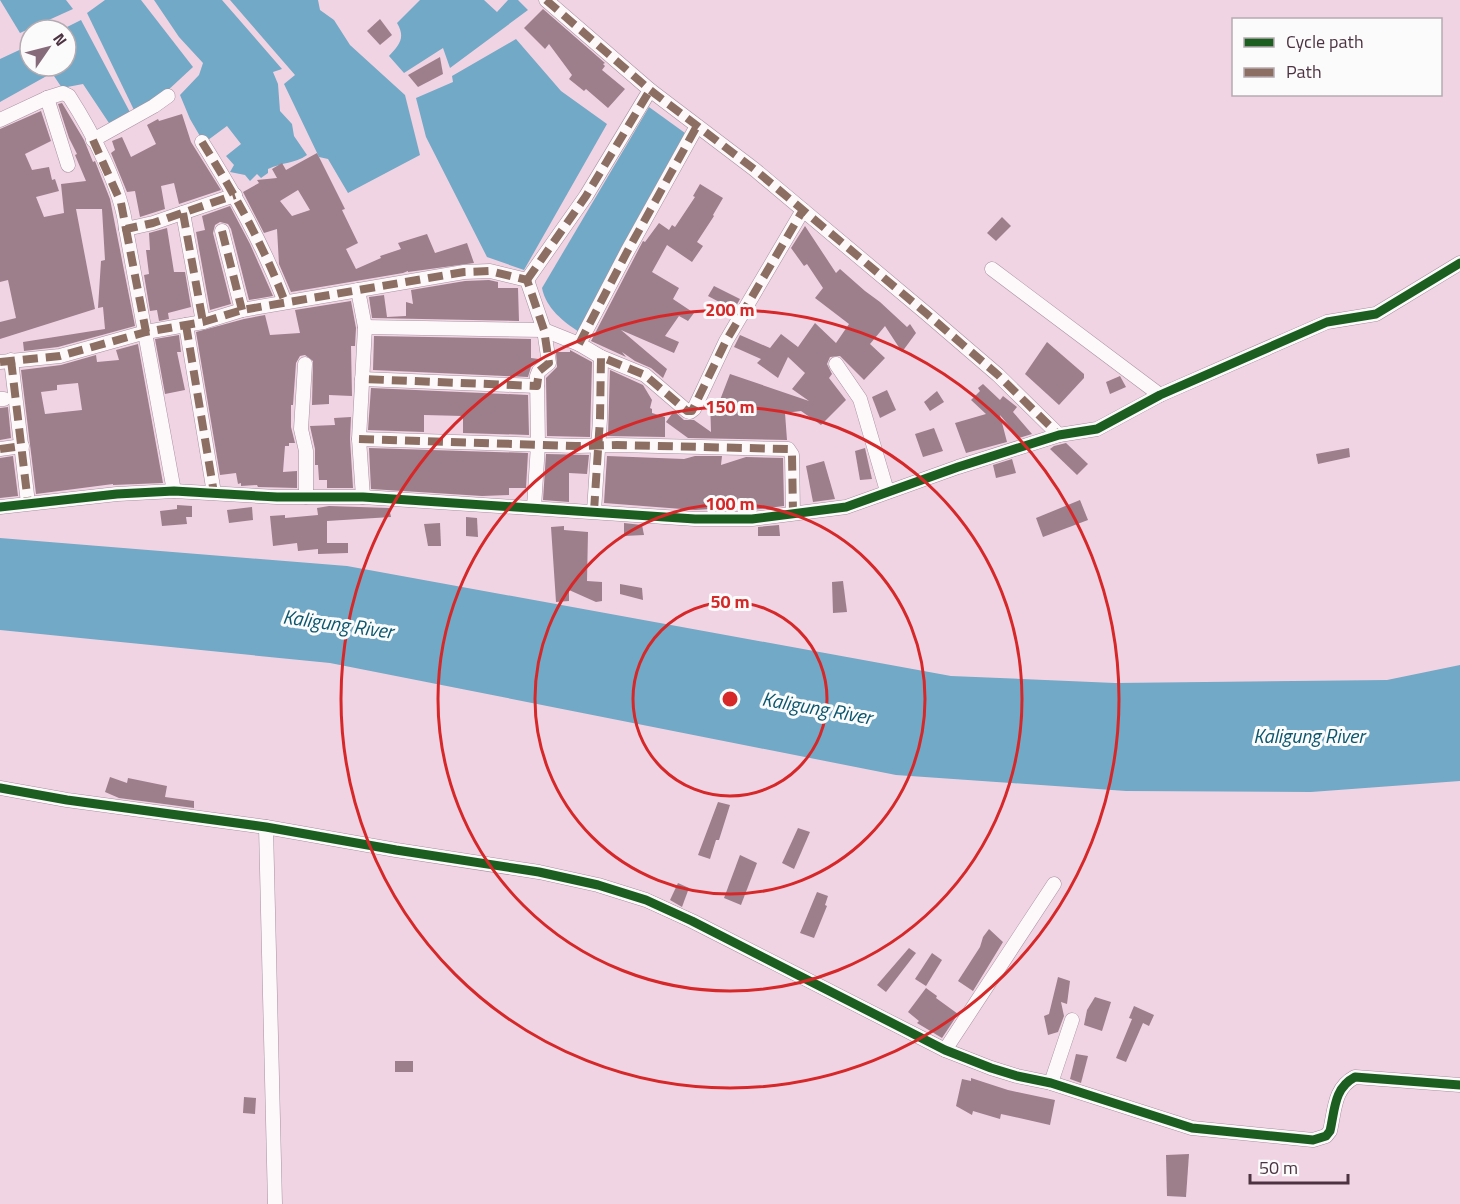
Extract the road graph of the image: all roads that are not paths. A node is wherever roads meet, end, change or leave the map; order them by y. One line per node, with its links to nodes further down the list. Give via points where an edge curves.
1 (546, 0): 2 (street)
2 (650, 90): 6 (street); 17 (street, via 586,196)
3 (168, 96): 7 (street)
4 (48, 98): 5 (street); 7 (street, via 63,93 69,96); 9 (street)
5 (0, 120)
6 (697, 126): 11 (street); 26 (street)
7 (93, 140): 13 (street, via 121,203)
8 (202, 142): 10 (street)
9 (68, 165)
10 (235, 195): 12 (street); 19 (street)
11 (803, 210): 27 (street, via 726,341 692,411 687,411 645,375); 34 (street)
12 (183, 213): 13 (street); 21 (street)
13 (126, 229): 25 (street)
14 (222, 231): 20 (street)
15 (1460, 263): 33 (street, via 1376,314 1327,322)
16 (992, 269): 33 (street)
17 (527, 280): 18 (street, via 483,270); 24 (street)
18 (358, 290): 19 (street); 23 (street)
19 (285, 302): 20 (street)
20 (242, 310): 21 (street)
21 (203, 322): 22 (street)
22 (186, 325): 25 (street); 42 (street)
23 (365, 327): 24 (street); 31 (street)
24 (544, 330): 26 (street); 32 (street, via 549,363 539,371)
25 (146, 332): 28 (street, via 60,356); 40 (street)
26 (579, 344): 27 (street)
27 (601, 357): 38 (street)
28 (5, 361): 37 (street)
29 (304, 364): 43 (street, via 301,432 306,451)
30 (836, 364): 41 (street, via 860,399)
31 (362, 379): 32 (street); 35 (street)
32 (537, 386): 36 (street)
33 (1160, 395): 34 (street, via 1097,429)
34 (1063, 435): 41 (street)
35 (359, 439): 36 (street); 44 (street)
36 (538, 445): 38 (street); 47 (street)
37 (22, 446): 39 (street); 45 (street)
38 (597, 446): 48 (street); 49 (street, via 788,449 792,455)
39 (0, 449)
40 (174, 491): 42 (street); 45 (street)
41 (887, 491): 49 (street, via 846,507)
42 (214, 493): 43 (street)
43 (306, 497): 44 (street)
44 (363, 497): 47 (street)
45 (28, 503): 46 (street)
46 (0, 507)
47 (534, 507): 48 (street)
48 (594, 511): 49 (street, via 695,519 753,519)
49 (793, 513)
50 (0, 788): 51 (street)
51 (266, 827): 54 (street, via 539,872 646,900); 57 (street)
52 (1054, 884): 54 (street)
53 (1072, 1020): 55 (street)
54 (945, 1050): 55 (street, via 1017,1076)
55 (1051, 1083): 56 (street, via 1192,1128 1313,1140 1330,1131 1339,1090 1355,1077)
56 (1460, 1084)
57 (275, 1204)

